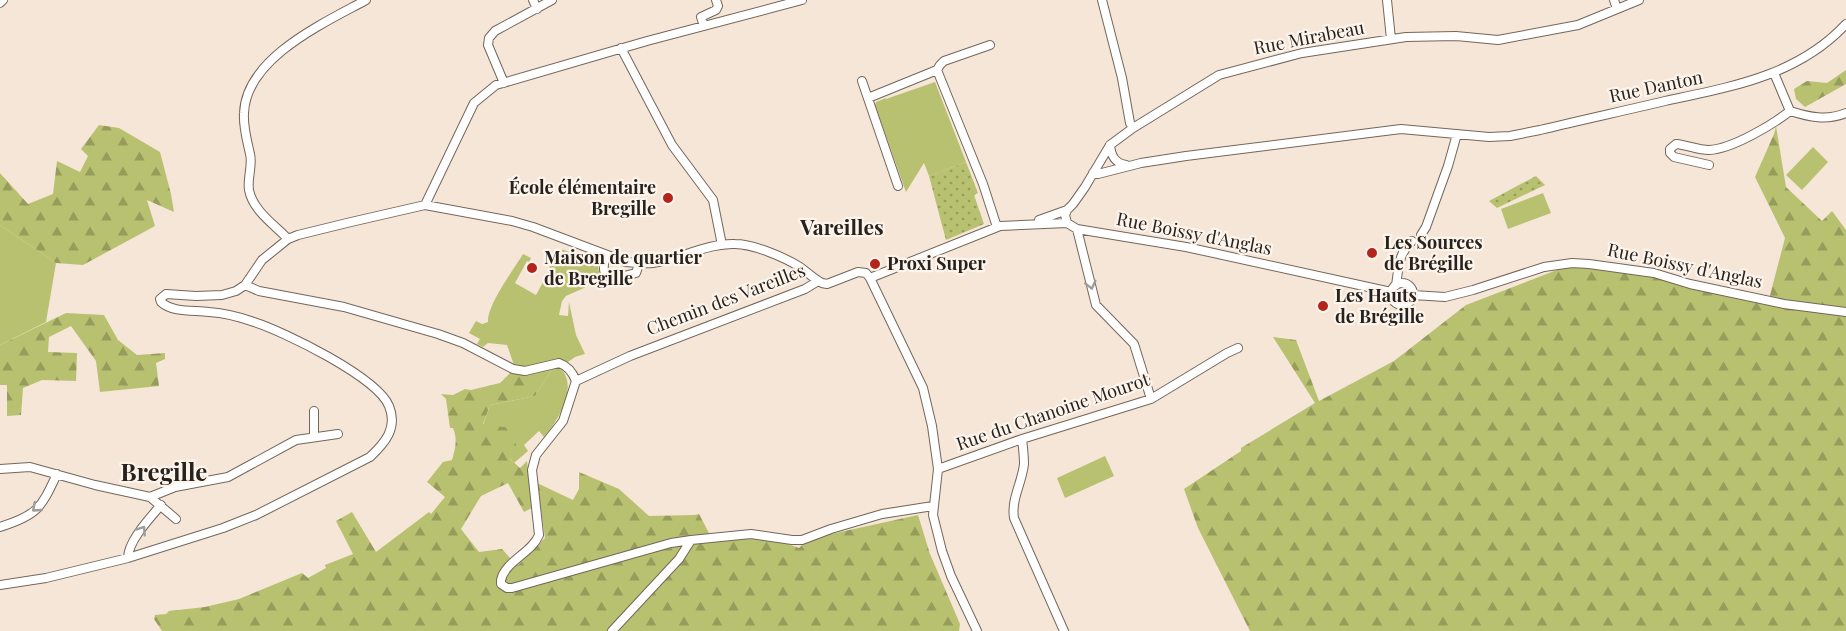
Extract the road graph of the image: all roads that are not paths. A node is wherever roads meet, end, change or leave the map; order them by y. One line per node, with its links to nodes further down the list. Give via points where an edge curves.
1 (366, 0): 35 (street, via 319,25 282,52 251,84 243,112 251,157 249,189 256,206)
2 (552, 0): 9 (street)
3 (716, 0): 12 (street, via 716,10 701,17)
4 (802, 0): 12 (street)
5 (1102, 0): 23 (street)
6 (1386, 0): 13 (street)
7 (1614, 0): 10 (street)
8 (1639, 0): 10 (street, Rue Mirabeau)
9 (535, 4): 19 (street, via 489,39)
10 (1617, 9): 13 (street, Rue Mirabeau, via 1578,25 1498,40 1456,36)
11 (1846, 24): 17 (street, Rue Danton, via 1819,49)
12 (704, 26): 15 (street)
13 (1390, 39): 23 (street, Rue Mirabeau, via 1302,53 1219,75)
14 (990, 45): 16 (street, via 944,61)
15 (621, 48): 19 (street); 37 (street, via 672,145 713,200)
16 (937, 70): 20 (street); 32 (street)
17 (1774, 74): 21 (street); 24 (street, Rue Danton, via 1520,134)
18 (862, 81): 20 (street)
19 (504, 83): 30 (street, via 474,103)
20 (868, 98): 29 (street)
21 (1790, 111): 22 (street, via 1825,118); 27 (street, via 1755,134 1729,145 1707,150 1676,144 1670,149 1674,157)
22 (1846, 113)
23 (1133, 128): 25 (street, Rue Mirabeau)
24 (1457, 134): 26 (street, Rue Danton, via 1401,129); 34 (street)
25 (1110, 145): 26 (street, via 1118,163); 28 (street, Rue Mirabeau)
26 (1129, 165): 28 (street, Rue Danton)
27 (1709, 165)
28 (1093, 173): 31 (street, Rue Mirabeau)
29 (898, 186)
30 (426, 206): 35 (street); 38 (street, via 512,221)
31 (1066, 217): 32 (street, Chemin des Vareilles); 33 (street, Rue Boissy d'Anglas)
32 (997, 227): 40 (street, Chemin des Vareilles)
33 (1077, 229): 43 (street, Rue Boissy d'Anglas); 48 (street, one-way to 48, via 1096,305 1134,344)
34 (1421, 235)
35 (288, 239): 42 (street, via 262,260)
36 (1412, 241): 43 (street, via 1404,248)
37 (722, 245): 39 (street); 41 (street, via 742,244 758,249 799,266)
38 (606, 255): 39 (street); 39 (street, via 604,270 610,278 636,273)
39 (639, 264)
40 (870, 278): 41 (street, Chemin des Vareilles, via 862,271 827,284); 54 (street, via 923,388)
41 (818, 281): 47 (street, Chemin des Vareilles)
42 (245, 285): 47 (street, via 428,331 464,343 513,369 525,371 559,363); 62 (street, via 222,295 166,294 160,298 167,307 254,322 347,368 380,393 388,405 392,421 389,435 369,457 256,515)
43 (1393, 288): 44 (street, via 1407,284); 44 (street, via 1392,301 1398,305 1409,303)
44 (1413, 295): 45 (street, Rue Boissy d'Anglas, via 1445,297 1544,267 1589,264 1654,273 1784,304)
45 (1846, 312)
46 (1238, 348): 48 (street, Rue du Chanoine Mourot)
47 (576, 381): 61 (street, via 563,421 533,461 538,539 503,573 501,584 512,588)
48 (1151, 399): 52 (street, Rue du Chanoine Mourot)
49 (314, 411): 51 (street)
50 (338, 434): 51 (street)
51 (314, 437): 56 (street, via 296,440 228,477 175,487)
52 (1022, 439): 54 (street, Rue du Chanoine Mourot); 66 (street, via 1024,463 1014,499 1014,518)
53 (0, 469): 55 (street, via 30,467)
54 (938, 469): 58 (street)
55 (57, 474): 56 (street); 60 (street, one-way to 60, via 35,512)
56 (150, 497): 57 (street)
57 (161, 505): 59 (street); 62 (street, one-way to 57, via 128,551)
58 (933, 506): 61 (street, via 882,514 802,540 751,534); 65 (street, via 942,551)
59 (176, 519)
60 (0, 527)
61 (691, 540): 64 (street, via 679,559)
62 (128, 558): 63 (street)
63 (0, 585)
64 (612, 631)
65 (977, 631)
66 (1064, 631)

